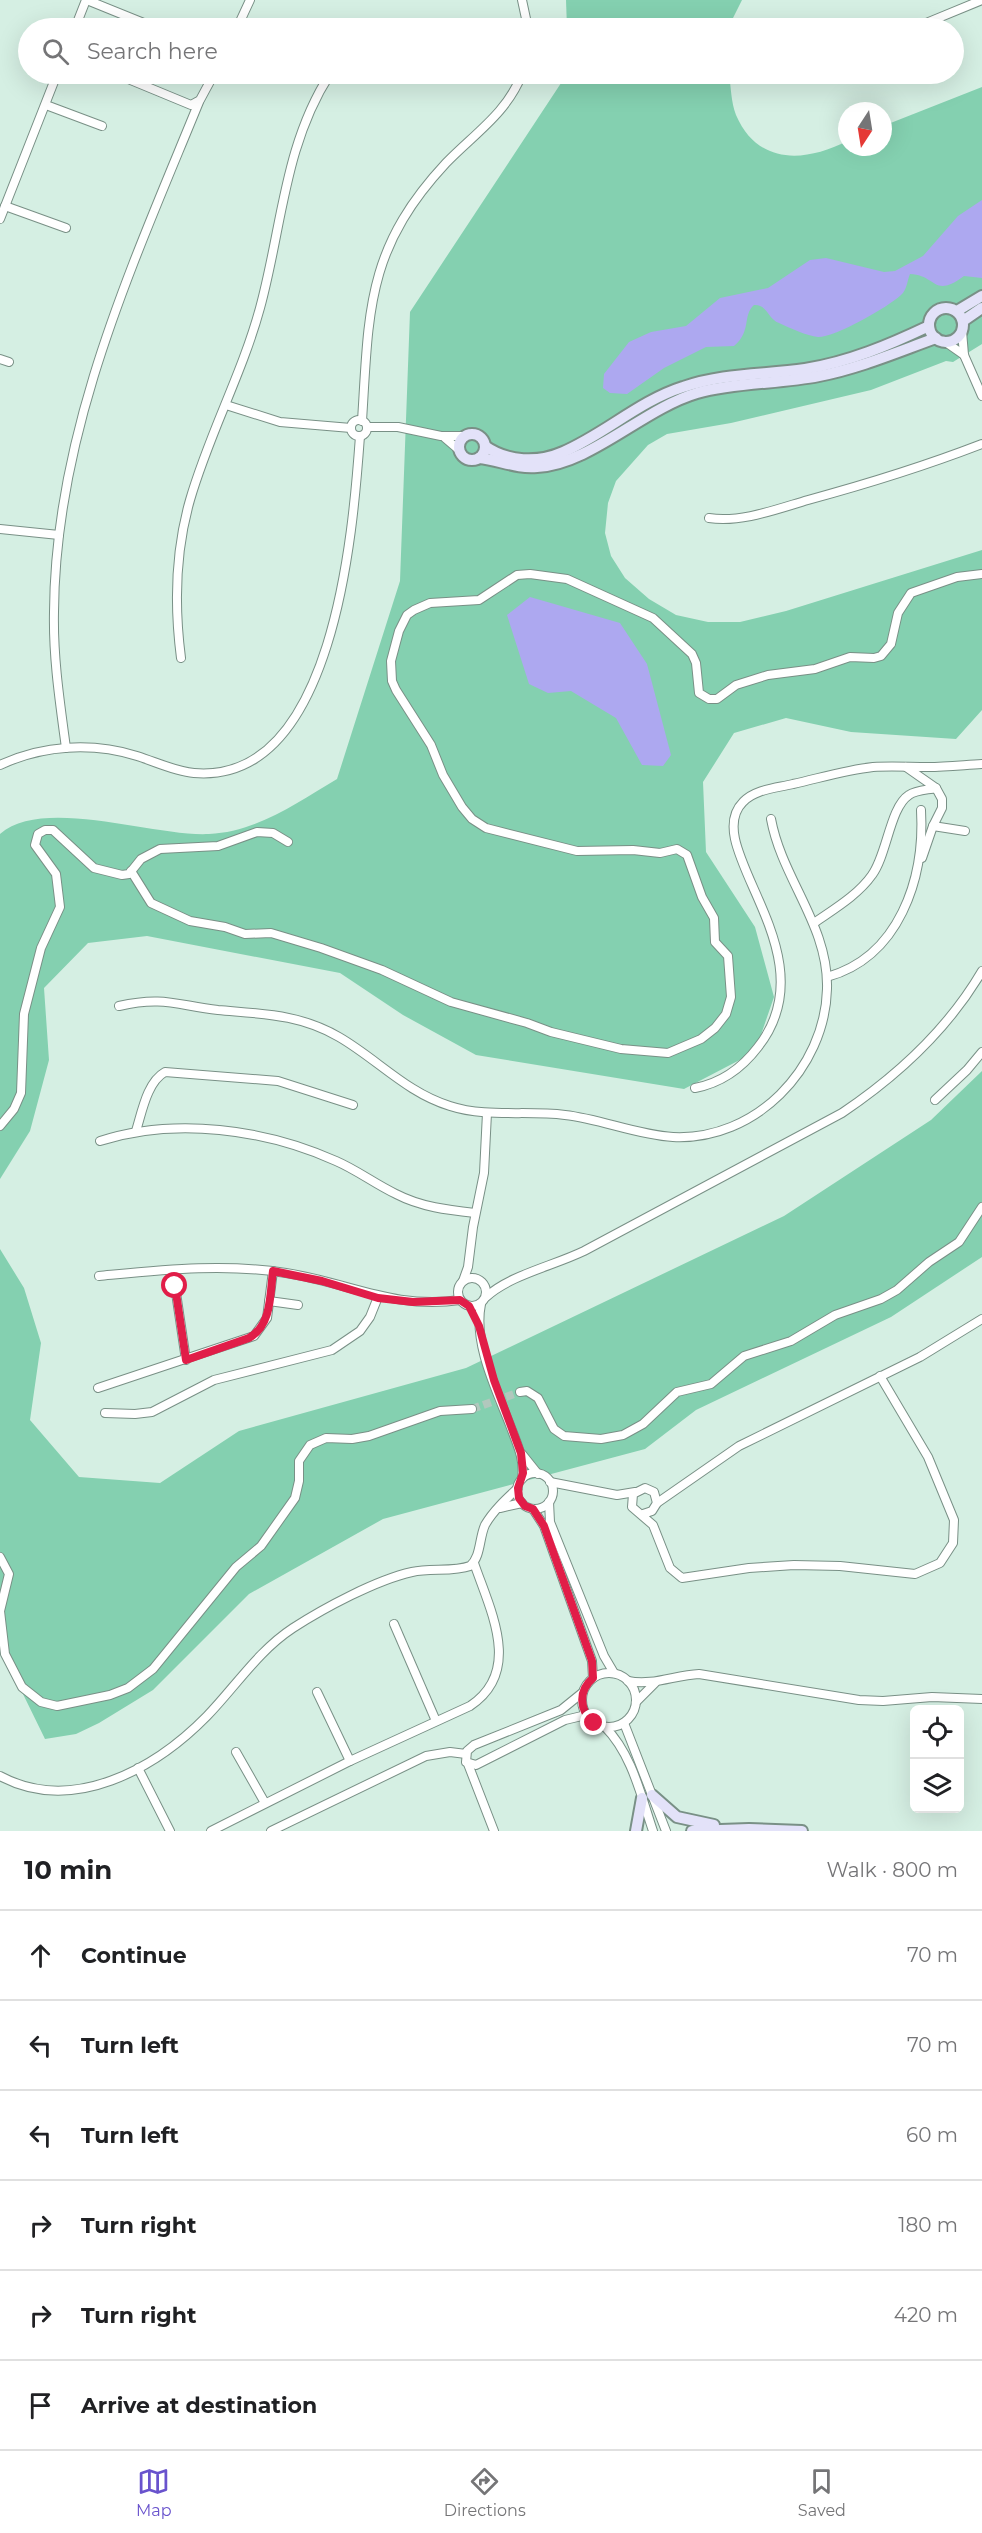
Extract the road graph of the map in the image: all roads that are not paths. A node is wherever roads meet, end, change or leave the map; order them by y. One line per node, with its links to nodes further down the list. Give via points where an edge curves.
1 (87, 0): 5 (street); 6 (street)
2 (250, 0): 7 (street)
3 (522, 0): 8 (street)
4 (982, 0): 9 (street)
5 (79, 18)
6 (131, 18)
7 (242, 18)
8 (526, 18)
9 (938, 18)
10 (53, 84): 16 (street)
11 (140, 84): 15 (street, via 189,104)
12 (209, 84): 15 (street)
13 (325, 84): 31 (street, via 294,151 260,307)
14 (516, 84): 32 (street, via 502,109 445,165 412,205 393,237 370,308)
15 (199, 102): 43 (street, via 161,189 101,349 73,456)
16 (46, 105): 17 (street); 18 (street)
17 (102, 126)
18 (5, 206): 19 (street); 20 (street)
19 (0, 219)
20 (66, 228)
21 (982, 296): 23 (street)
22 (982, 308): 25 (street)
23 (957, 311): 24 (street, via 938,310); 25 (street)
24 (929, 326): 26 (street); 38 (street, via 885,346 825,365 735,375 683,387 657,397 555,455 517,459)
25 (962, 326): 26 (street, via 953,340); 27 (street)
26 (940, 340): 27 (street); 40 (street, via 833,373 687,396 555,465 527,467)
27 (964, 356): 30 (street)
28 (0, 359): 29 (street)
29 (9, 362)
30 (982, 396)
31 (226, 405): 33 (street, via 280,422); 45 (street, via 196,478 182,534 176,591)
32 (364, 424): 33 (street, via 354,422); 34 (street, via 366,432); 35 (street)
33 (351, 428): 34 (street, via 353,434)
34 (360, 436): 46 (street, via 347,547 324,654 303,704 272,746 239,766 206,773 181,771 114,751)
35 (441, 436): 36 (street); 39 (street)
36 (464, 436): 38 (street, via 477,435); 39 (street)
37 (982, 444): 41 (street, via 804,501 734,519)
38 (485, 446): 40 (street)
39 (459, 450): 40 (street, via 468,460)
40 (479, 458)
41 (710, 518)
42 (0, 530): 43 (street)
43 (59, 535): 46 (street, via 54,632)
44 (982, 574): 57 (street, via 957,577 911,593 898,613 891,645 881,656 850,657 815,669 768,675 736,685 717,699 699,693 692,654 654,618 567,579 521,574 479,600 430,603 407,615 391,662 392,681 431,745 443,775 472,819 486,828 577,851 660,853 677,849 687,855 714,918 715,942 730,961 731,997 716,1028 674,1052 627,1050 551,1032 451,1002 382,970 321,948 271,933 245,934 190,921 151,903)
45 (181, 658)
46 (66, 748): 48 (street, via 37,752)
47 (981, 764): 49 (street)
48 (0, 765)
49 (906, 767): 50 (street); 63 (street, via 861,769 762,791 737,808 732,823 733,839 775,938 781,968 779,1001 766,1036 747,1059 719,1081)
50 (936, 788): 53 (street, via 943,804); 58 (street, via 916,792 902,801 873,874)
51 (921, 810): 56 (street)
52 (771, 819): 58 (street, via 782,860)
53 (933, 826): 54 (street); 56 (street)
54 (965, 831)
55 (288, 842): 57 (street, via 273,833 256,832 218,846 160,849 141,859)
56 (919, 861): 60 (street, via 909,899 883,943 861,964)
57 (131, 871): 67 (street, via 115,875 94,868 53,830 42,831 36,837 36,848 56,874 60,907 40,948 24,1014 21,1093)
58 (814, 923): 60 (street, via 825,955)
59 (982, 971): 76 (street, via 921,1049 873,1092 842,1113 570,1258)
60 (827, 978): 66 (street, via 821,1027 800,1072 775,1100 732,1126 702,1135 671,1137 571,1116)
61 (119, 1006): 66 (street, via 159,1000 297,1018 337,1035 431,1099)
62 (982, 1052): 64 (street)
63 (695, 1088)
64 (934, 1100)
65 (353, 1105): 68 (street, via 288,1083 165,1072 150,1090)
66 (487, 1113): 71 (street, via 484,1173)
67 (0, 1126)
68 (136, 1131): 69 (street); 71 (street, via 199,1129 262,1138 336,1161 416,1203)
69 (100, 1141)
70 (982, 1207): 92 (street, via 959,1242 897,1290 835,1315 790,1341 744,1356 711,1384 677,1392 643,1424 623,1435 601,1439 564,1436 554,1429 538,1398 527,1391)
71 (475, 1213): 72 (street)
72 (469, 1264): 75 (street); 77 (street)
73 (273, 1271): 74 (street, via 196,1267); 79 (street); 83 (street)
74 (99, 1276)
75 (480, 1280): 76 (street); 77 (street); 82 (street, via 486,1288)
76 (505, 1282): 82 (street)
77 (460, 1284): 80 (street); 81 (street)
78 (175, 1286): 89 (street)
79 (378, 1298): 80 (street); 94 (street, via 360,1331 332,1350 214,1380 152,1412)
80 (436, 1300): 81 (street)
81 (460, 1300): 85 (street)
82 (483, 1300): 85 (street); 87 (street)
83 (269, 1302): 84 (street); 89 (street, via 265,1323 254,1336)
84 (298, 1305)
85 (469, 1306): 87 (street)
86 (979, 1321): 88 (street); 90 (street)
87 (479, 1326): 95 (street, via 490,1370)
88 (982, 1330)
89 (186, 1360): 91 (street)
90 (880, 1376): 101 (street, via 739,1446); 113 (street, via 928,1457 952,1514 953,1543 940,1563 915,1574 794,1565 682,1578 670,1568)
91 (98, 1388)
92 (520, 1392)
93 (472, 1409): 114 (street, via 440,1411 369,1436 326,1438 310,1445 299,1461 295,1498 261,1546 236,1567 153,1669 128,1688 110,1695 57,1706 41,1702 22,1687 5,1654 0,1611 9,1574)
94 (105, 1413)
95 (521, 1453): 96 (street); 97 (street)
96 (538, 1474): 97 (street); 98 (street)
97 (522, 1479): 100 (street)
98 (550, 1482): 99 (street); 105 (street)
99 (572, 1486): 104 (street); 105 (street)
100 (518, 1488): 106 (street); 109 (street)
101 (677, 1488): 102 (street); 107 (street)
102 (651, 1490): 103 (street, via 641,1488); 107 (street)
103 (635, 1492): 104 (street); 108 (street)
104 (613, 1494): 108 (street)
105 (550, 1499): 110 (street); 117 (street, via 550,1522)
106 (522, 1503): 109 (street); 110 (street)
107 (657, 1503): 111 (street)
108 (632, 1507): 112 (street)
109 (498, 1508): 115 (street, via 482,1533)
110 (533, 1509): 118 (street, via 544,1526 592,1661)
111 (652, 1511): 112 (street); 113 (street)
112 (643, 1514): 113 (street)
113 (655, 1529)
114 (0, 1557)
115 (474, 1563): 126 (street, via 498,1637 499,1666 482,1698); 133 (street, via 466,1568 424,1569 395,1577 294,1627 263,1652 187,1736)
116 (393, 1624): 126 (street)
117 (614, 1673): 118 (street); 119 (street)
118 (593, 1678): 122 (street)
119 (628, 1681): 120 (street); 124 (street)
120 (656, 1682): 123 (street, via 677,1676 711,1675 865,1701); 124 (street)
121 (317, 1692): 131 (street)
122 (582, 1693): 125 (street); 130 (street, via 561,1710 474,1744)
123 (982, 1699)
124 (636, 1702): 127 (street, via 633,1714)
125 (586, 1715): 128 (street); 132 (street, via 565,1720 476,1765)
126 (436, 1720): 131 (street)
127 (624, 1723): 128 (street); 135 (street)
128 (605, 1727): 135 (street)
129 (236, 1752): 136 (street)
130 (466, 1754): 132 (street); 140 (street, via 442,1752 426,1756)
131 (350, 1761): 136 (street)
132 (468, 1764): 141 (street)
133 (138, 1768): 134 (street, via 95,1786 63,1791 24,1786); 138 (street)
134 (0, 1776)
135 (647, 1797): 137 (street, via 677,1817); 142 (street); 143 (street); 144 (street)
136 (265, 1803): 139 (street)
137 (724, 1830): 145 (street); 146 (street)
138 (171, 1831)
139 (211, 1831)
140 (271, 1831)
141 (494, 1831)
142 (636, 1831)
143 (653, 1831)
144 (666, 1831)
145 (692, 1831)
146 (802, 1831)

